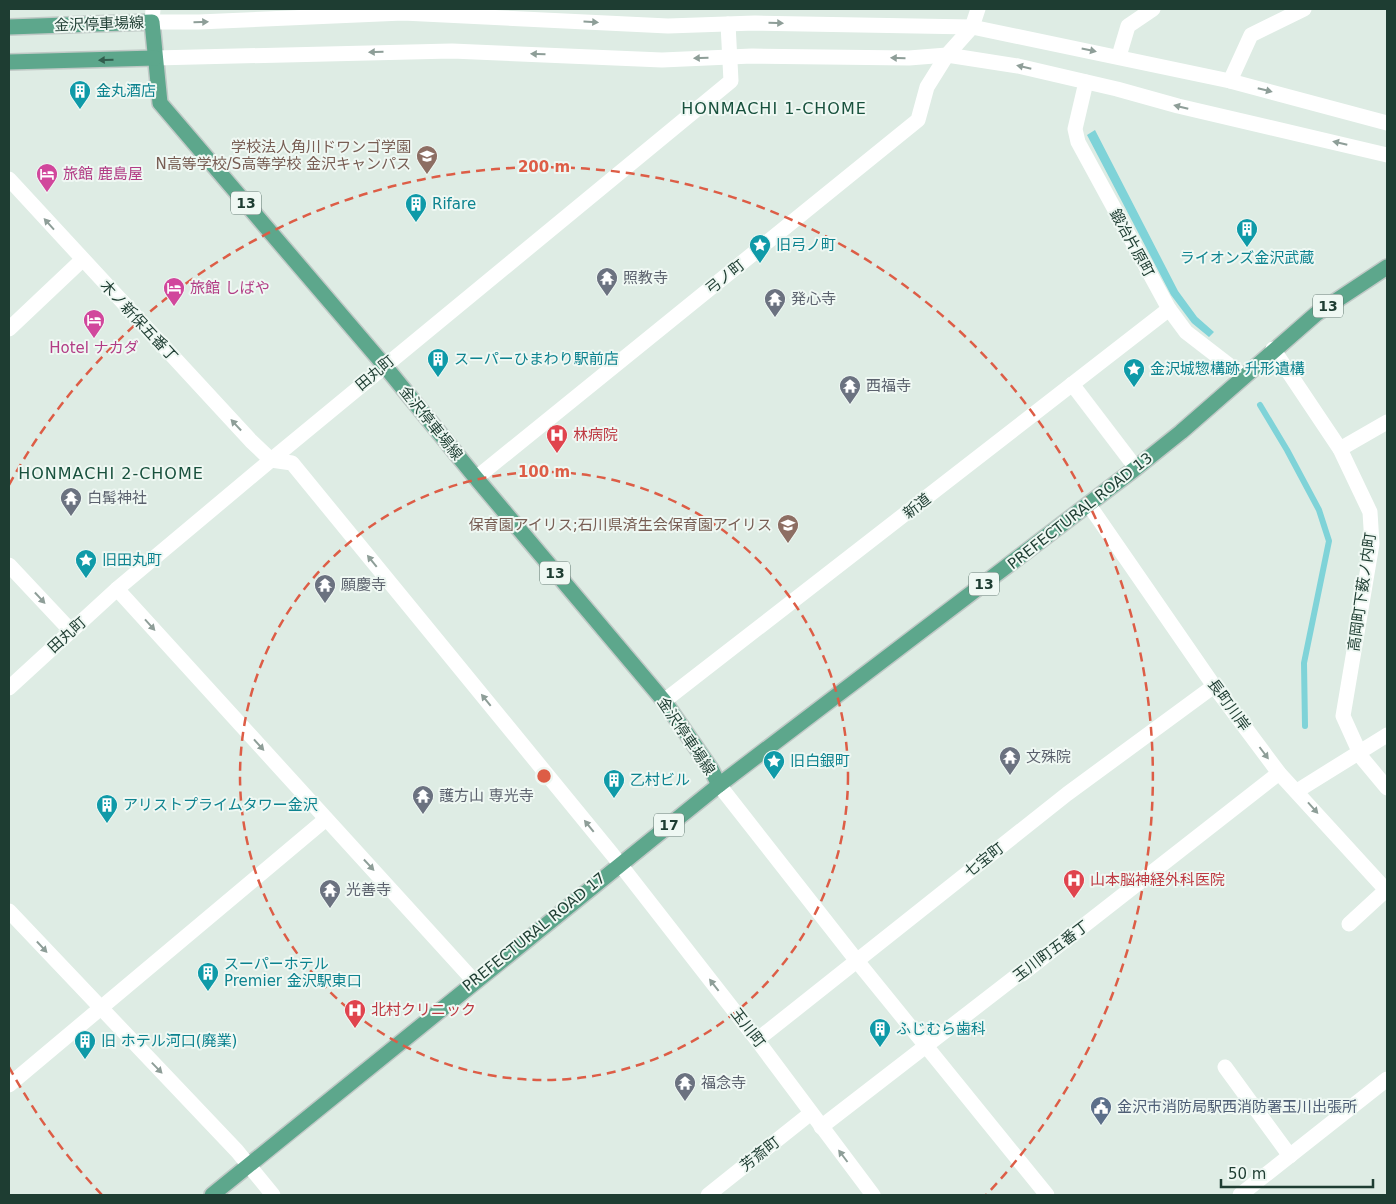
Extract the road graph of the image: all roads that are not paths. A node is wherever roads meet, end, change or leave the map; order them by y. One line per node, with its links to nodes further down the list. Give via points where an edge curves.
1 (978, 9): 7 (street)
2 (1153, 9): 9 (street, via 1128,26)
3 (1304, 9): 13 (street, via 1251,35)
4 (152, 15): 5 (street, one-way to 5, via 199,22 403,13 668,26); 6 (main road, 金沢停車場線); 11 (main road, 金沢停車場線 / 13)
5 (728, 24): 7 (street, one-way to 7); 10 (street)
6 (9, 27)
7 (972, 27): 8 (street, 弓ノ町); 9 (street, one-way to 9)
8 (947, 55): 10 (street, one-way to 10, via 909,58); 14 (street, one-way to 8, via 1018,66); 30 (street, 弓ノ町, via 927,87 918,120)
9 (1119, 56): 13 (street)
10 (730, 57): 11 (street, one-way to 11, via 662,60 452,51); 23 (street, 田丸町, via 731,81)
11 (155, 58): 12 (main road, one-way to 12); 23 (main road, 金沢停車場線 / 13, via 160,103)
12 (9, 62)
13 (1230, 81): 15 (street, one-way to 15)
14 (1086, 82): 16 (street, one-way to 14); 20 (street, 鍛冶片原町, via 1075,129 1078,142)
15 (1387, 123)
16 (1387, 155)
17 (9, 179): 18 (street, 木ノ新保五番丁, one-way to 17)
18 (82, 260): 21 (street); 28 (street, 木ノ新保五番丁, one-way to 18)
19 (1387, 267): 22 (main road, PREFECTURAL ROAD 13 / 13, via 1316,314)
20 (1169, 309): 24 (street, 鍛冶片原町, via 1186,332); 25 (street, 新道)
21 (9, 328)
22 (1273, 349): 24 (main road, PREFECTURAL ROAD 13 / 13); 27 (street, 高岡町下薮ノ内町)
23 (384, 365): 28 (street, 田丸町); 30 (main road, 金沢停車場線 / 13)
24 (1243, 376): 29 (main road, PREFECTURAL ROAD 13 / 13)
25 (1072, 384): 29 (street); 37 (street, 新道)
26 (1387, 422): 27 (street)
27 (1340, 449): 39 (street, 高岡町下薮ノ内町, via 1370,512 1372,527 1372,544 1343,716)
28 (271, 460): 33 (street, 田丸町); 45 (street, 玉川町, one-way to 28, via 292,463)
29 (1136, 468): 31 (main road, PREFECTURAL ROAD 13 / 13)
30 (476, 478): 37 (main road, 金沢停車場線 / 13)
31 (1089, 505): 35 (street, 長町川岸); 41 (main road, PREFECTURAL ROAD 13 / 13)
32 (9, 565): 34 (street, one-way to 34)
33 (117, 589): 34 (street, 田丸町); 44 (street, one-way to 44)
34 (71, 631): 36 (street, 田丸町)
35 (1214, 686): 40 (street, 長町川岸, one-way to 40); 49 (street, 七宝町, via 1067,794)
36 (9, 688)
37 (664, 701): 41 (main road, 金沢停車場線 / 13)
38 (1387, 735): 39 (street)
39 (1359, 753): 42 (street, 高岡町下薮ノ内町); 43 (street)
40 (1279, 773): 43 (street, 長町川岸); 53 (street, 玉川町五番丁)
41 (719, 785): 45 (main road, PREFECTURAL ROAD 17 / 17); 49 (street)
42 (1387, 788)
43 (1297, 790): 46 (street, 長町川岸, one-way to 46)
44 (326, 819): 50 (street, one-way to 50); 51 (street)
45 (619, 864): 50 (main road, PREFECTURAL ROAD 17 / 17); 52 (street, 玉川町, one-way to 45)
46 (1387, 891): 48 (street)
47 (9, 911): 51 (street, one-way to 51)
48 (1349, 924)
49 (857, 961): 52 (street, 七宝町); 53 (street)
50 (474, 981): 60 (main road, PREFECTURAL ROAD 17 / 17)
51 (99, 1007): 56 (street); 60 (street, one-way to 60)
52 (757, 1040): 57 (street, 玉川町)
53 (927, 1047): 58 (street, 玉川町五番丁); 65 (street)
54 (1225, 1067): 59 (street)
55 (1387, 1079): 59 (street)
56 (9, 1085)
57 (811, 1113): 58 (street, 玉川町); 63 (street, 芳斎町)
58 (821, 1127): 64 (street, 玉川町, one-way to 58)
59 (1290, 1156): 66 (street)
60 (249, 1164): 61 (main road, PREFECTURAL ROAD 17 / 17); 62 (street)
61 (212, 1195)
62 (273, 1195)
63 (708, 1195)
64 (872, 1195)
65 (1047, 1195)
66 (1240, 1195)

